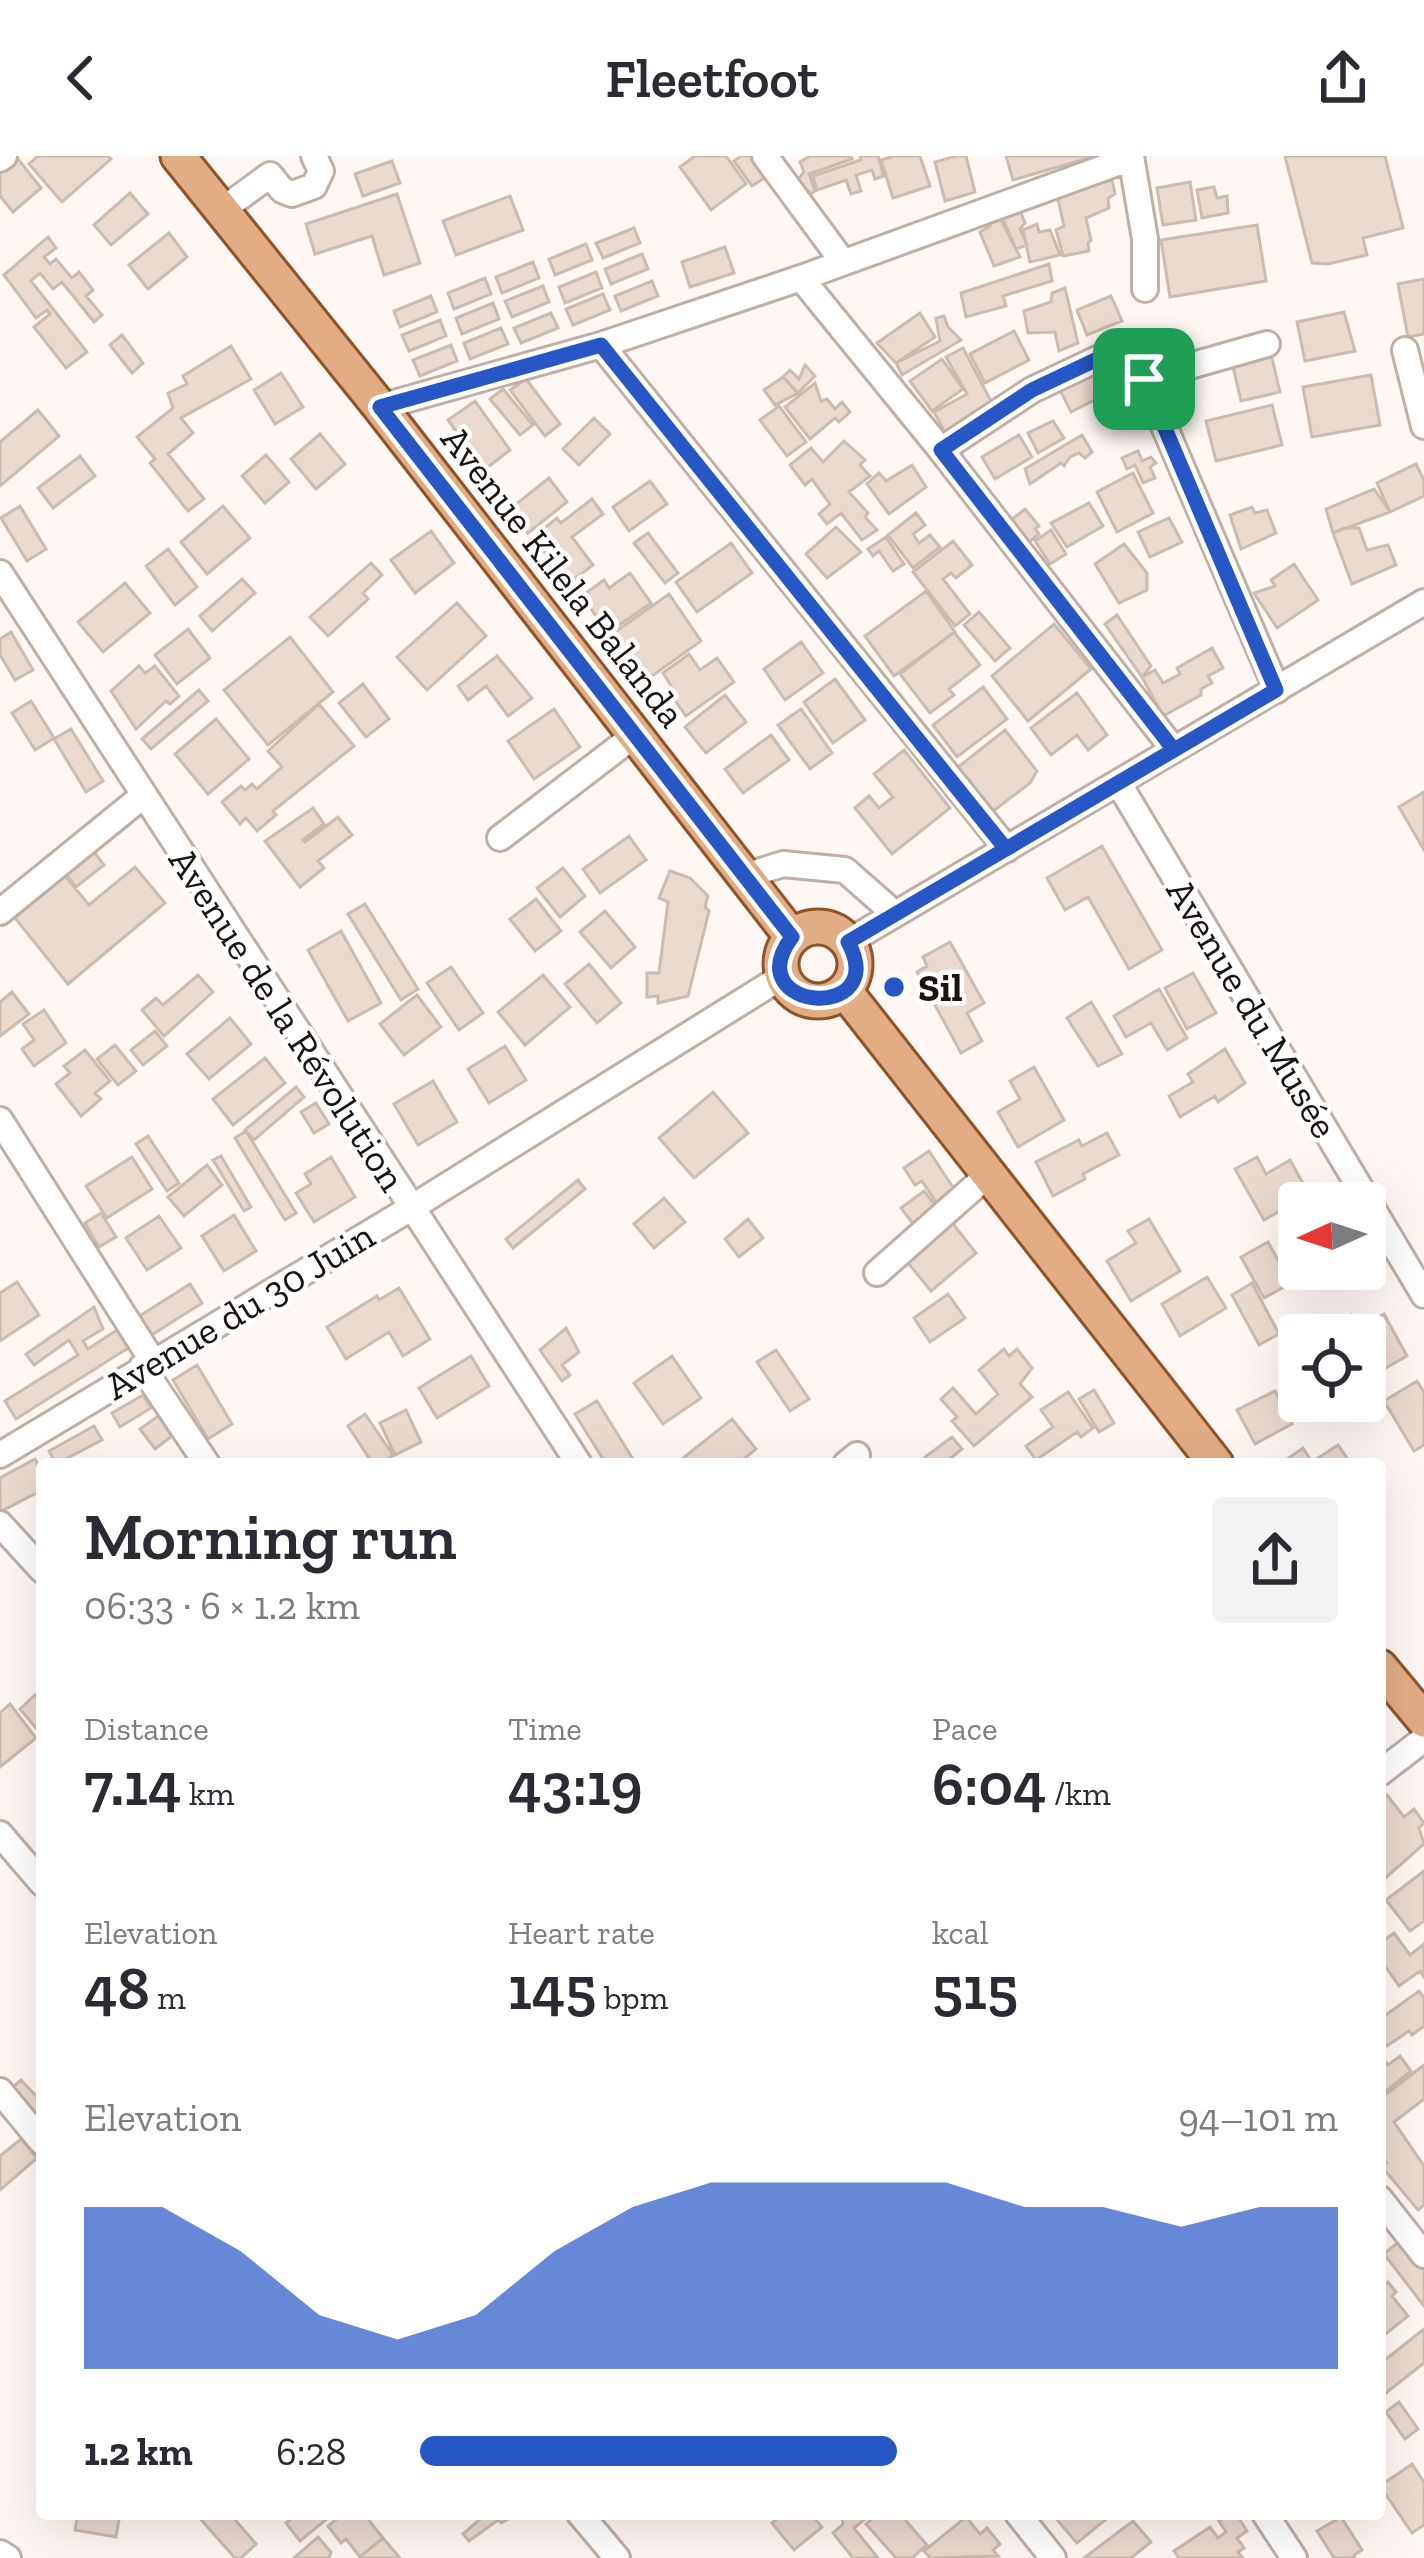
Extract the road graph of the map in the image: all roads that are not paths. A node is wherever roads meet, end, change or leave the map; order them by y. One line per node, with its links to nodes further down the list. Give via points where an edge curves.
1 (178, 156): 6 (main road, Avenue Kilela Balanda)
2 (314, 156): 5 (street, via 314,186 292,194)
3 (765, 156): 7 (street)
4 (1131, 157): 7 (street); 9 (street)
5 (267, 166): 6 (street)
6 (222, 210): 14 (main road, Avenue Kilela Balanda)
7 (843, 262): 8 (street)
8 (801, 278): 11 (street); 16 (street)
9 (1145, 289)
10 (1267, 344): 13 (street)
11 (601, 345): 14 (street); 25 (street)
12 (1405, 350): 15 (street)
13 (1144, 379): 16 (street, via 1129,344 1032,390); 19 (street)
14 (380, 407): 20 (main road, Avenue Kilela Balanda)
15 (1424, 426)
16 (941, 450): 21 (street)
17 (0, 572): 23 (street, Avenue de la Révolution)
18 (1424, 602): 19 (street)
19 (1276, 690): 21 (street)
20 (635, 735): 24 (street); 26 (main road, Avenue Kilela Balanda)
21 (1174, 750): 22 (street)
22 (1119, 784): 25 (street); 37 (street, Avenue du Musée)
23 (144, 795): 27 (street); 35 (street, Avenue de la Révolution)
24 (500, 838)
25 (1006, 849): 28 (street)
26 (746, 877): 28 (street, via 783,864 845,870); 29 (main road, Avenue Kilela Balanda)
27 (0, 912)
28 (895, 914): 30 (street)
29 (792, 937): 30 (main road, via 821,927); 31 (main road)
30 (848, 942): 32 (main road, via 855,961)
31 (784, 976): 32 (main road, via 815,1001); 35 (street, Avenue du 30 Juin)
32 (844, 990): 34 (main road)
33 (0, 1120): 38 (street)
34 (988, 1174): 36 (street); 42 (main road)
35 (410, 1208): 38 (street, Avenue du 30 Juin); 41 (street, Avenue de la Révolution)
36 (877, 1273)
37 (1424, 1295)
38 (147, 1364): 39 (street, Avenue du 30 Juin); 40 (street)
39 (0, 1455)
40 (203, 1458)
41 (576, 1458)
42 (1211, 1458)
43 (0, 1524): 44 (street)
44 (36, 1563)
45 (1386, 1673): 46 (main road)
46 (1424, 1720)
47 (1424, 1739): 48 (street)
48 (1386, 1768)
49 (0, 1834): 50 (street)
50 (36, 1876)
51 (0, 2091): 52 (street)
52 (36, 2135)
53 (1386, 2207): 54 (street)
54 (1424, 2255)
55 (585, 2520): 60 (street)
56 (1023, 2520): 61 (street)
57 (1269, 2520): 62 (street)
58 (0, 2553): 59 (street)
59 (8, 2558)
60 (617, 2558)
61 (1053, 2558)
62 (1294, 2558)

